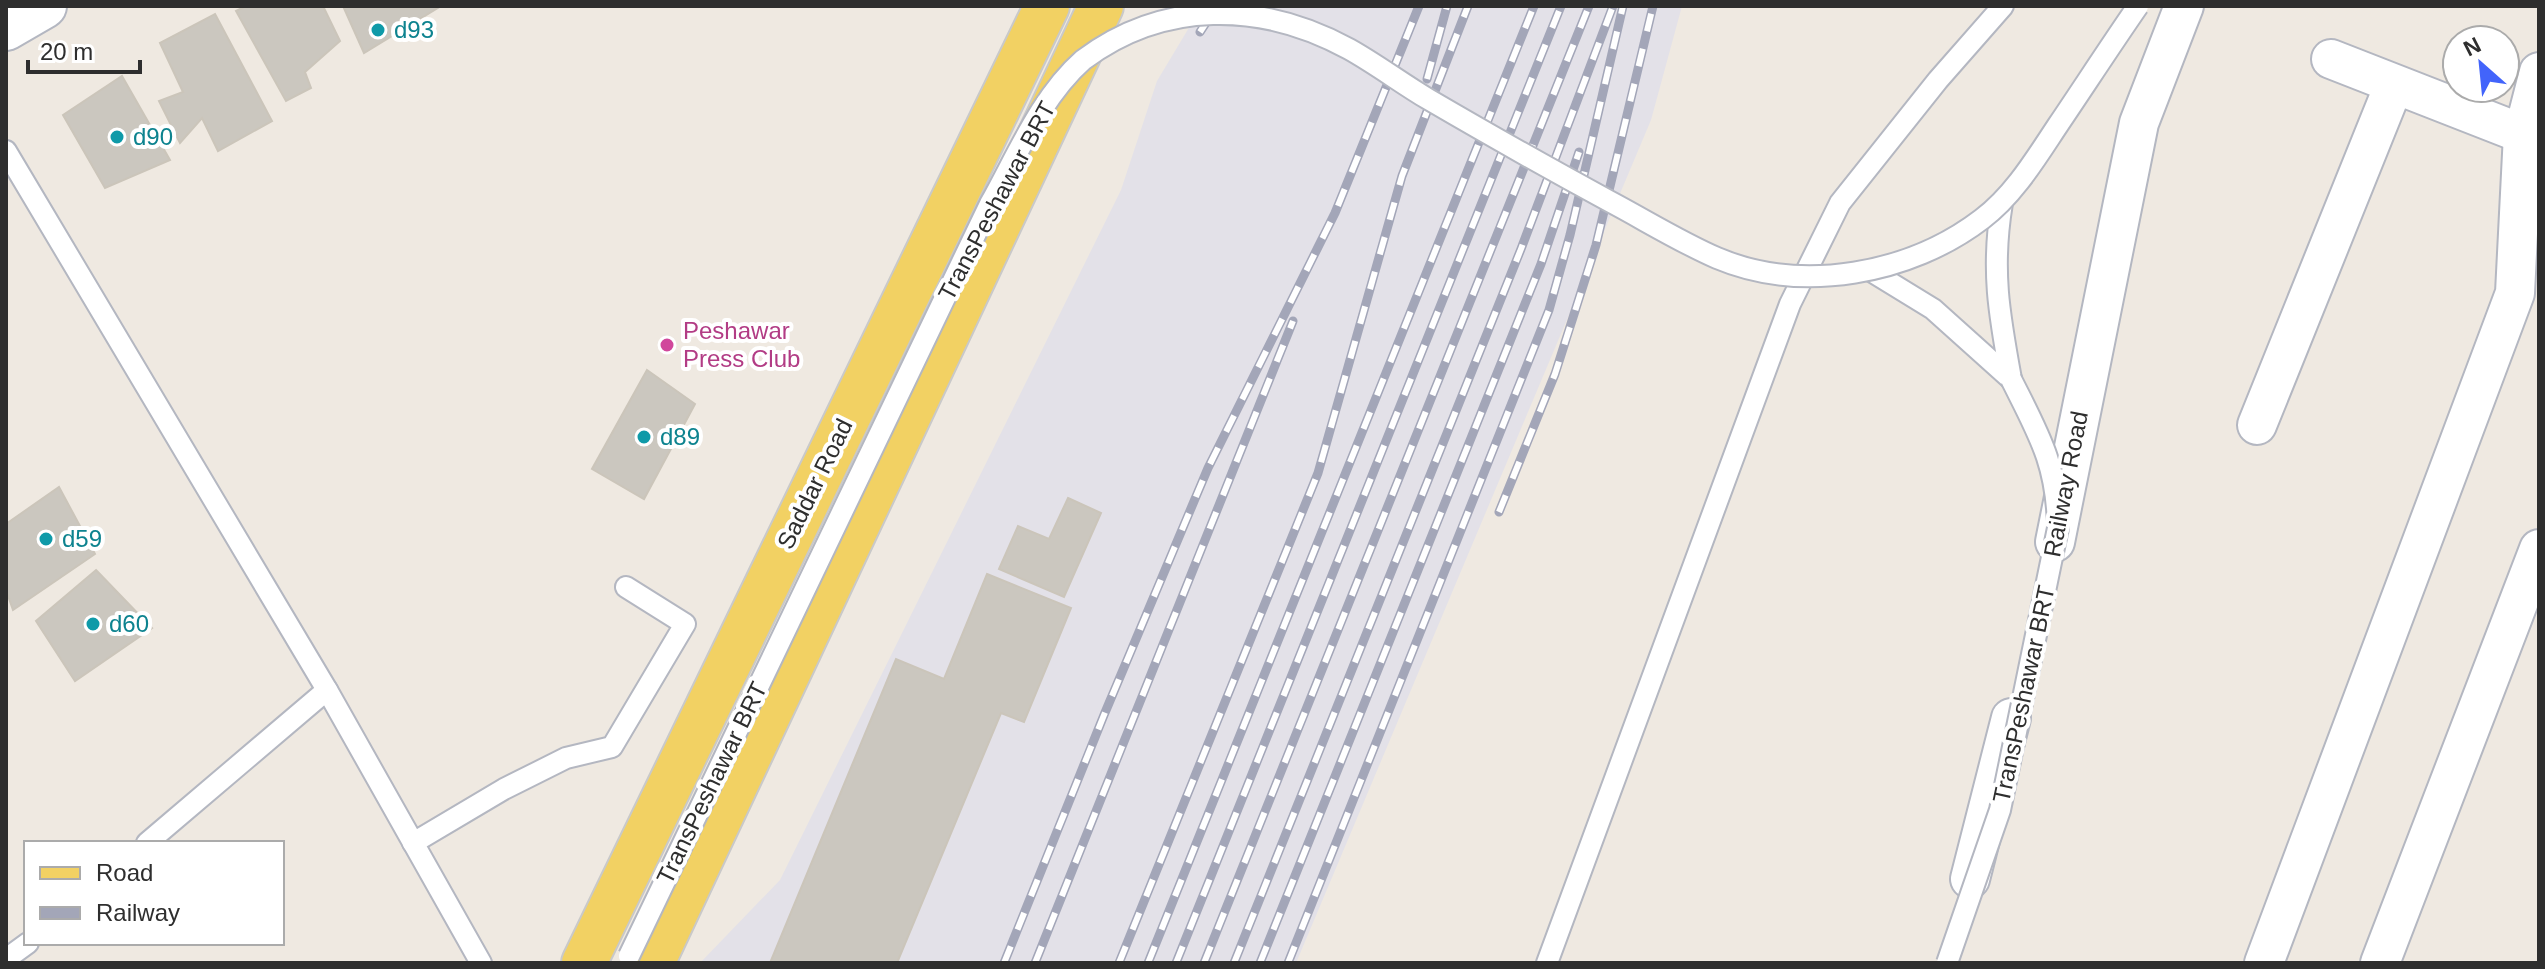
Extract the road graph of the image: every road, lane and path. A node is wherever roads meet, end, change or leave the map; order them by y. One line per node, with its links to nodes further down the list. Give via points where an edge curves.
1 (44, 6): 7 (main road)
2 (1047, 6): 27 (main road, Saddar Road)
3 (1101, 6): 25 (main road)
4 (2003, 6): 28 (lane, via 1847,193 1790,304)
5 (2138, 6): 13 (lane, TransPeshawar BRT, bridge)
6 (2184, 6): 29 (street, Railway Road, via 2139,123 2051,561)
7 (6, 28)
8 (2331, 59): 10 (street)
9 (2539, 72): 11 (street)
10 (2394, 85): 11 (street); 17 (street)
11 (2523, 134): 15 (street)
12 (6, 151): 20 (lane)
13 (2002, 203): 14 (lane, TransPeshawar BRT, bridge, via 1937,246); 16 (lane, TransPeshawar BRT, via 1995,242 1997,298)
14 (1871, 271): 16 (lane, TransPeshawar BRT, via 1933,309); 25 (lane, TransPeshawar BRT, bridge, via 1786,275 1716,258 1427,98 1348,48 1264,13 1177,11 1111,39 1059,85 990,204)
15 (2527, 298): 30 (street)
16 (2011, 379): 29 (lane, TransPeshawar BRT, bridge, via 2053,468 2058,528 2000,810)
17 (2257, 425)
18 (2539, 549): 31 (street)
19 (626, 587): 22 (lane, via 685,624 612,747 566,758)
20 (327, 690): 21 (lane); 22 (lane)
21 (149, 841)
22 (413, 843): 26 (lane)
23 (25, 945): 24 (lane)
24 (6, 959)
25 (633, 961)
26 (481, 963)
27 (584, 963)
28 (1547, 963)
29 (1948, 963)
30 (2264, 963)
31 (2380, 963)

